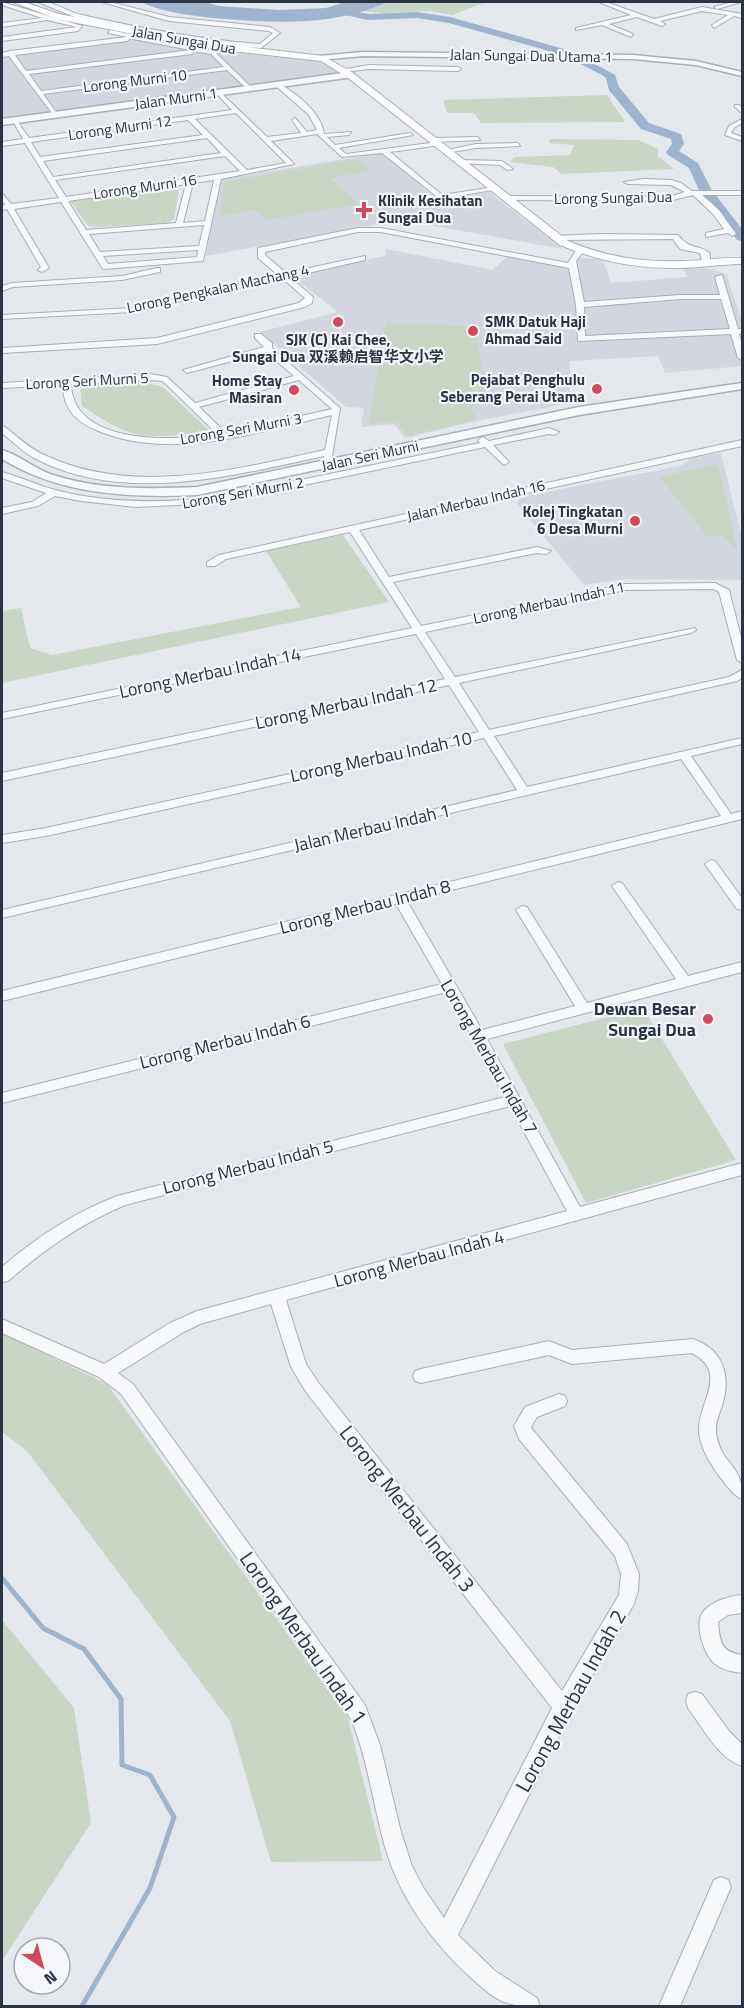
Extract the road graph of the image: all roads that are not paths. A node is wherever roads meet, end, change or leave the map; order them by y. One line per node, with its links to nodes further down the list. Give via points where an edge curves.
1 (17, 2): 12 (main road, Jalan Sungai Dua)
2 (41, 2): 12 (street)
3 (105, 2): 12 (street, via 169,19 270,29 277,33 266,45 253,47)
4 (602, 2): 11 (street)
5 (702, 2): 8 (street)
6 (738, 2): 8 (street)
7 (2, 3): 13 (street)
8 (721, 4): 9 (street); 9 (street)
9 (742, 11): 10 (street)
10 (734, 14): 14 (street, via 709,10); 18 (street)
11 (638, 15): 14 (street); 15 (street)
12 (71, 17): 27 (main road, Jalan Sungai Dua, via 211,46)
13 (49, 19): 16 (street); 19 (street)
14 (654, 21): 17 (street)
15 (602, 23): 20 (street); 21 (street)
16 (2, 25)
17 (667, 26)
18 (714, 26)
19 (89, 28): 22 (street); 23 (street)
20 (578, 29)
21 (631, 35)
22 (138, 38): 24 (street); 25 (street)
23 (2, 39)
24 (203, 51): 29 (street, via 218,56); 31 (street)
25 (10, 53): 26 (street); 31 (street)
26 (2, 55)
27 (307, 56): 28 (main road, Jalan Sungai Dua); 28 (main road)
28 (331, 59): 32 (main road, Jalan Sungai Dua); 33 (street, Jalan Sungai Dua Utama 1, via 603,58 670,62)
29 (230, 68): 35 (street); 36 (street, Lorong Murni 10)
30 (458, 69): 32 (street, via 369,67)
31 (25, 73): 36 (street)
32 (346, 73): 34 (street, Jalan Murni 1); 57 (main road, Jalan Sungai Dua)
33 (742, 76)
34 (278, 85): 35 (street, Jalan Murni 1); 47 (street, via 315,118)
35 (250, 89): 37 (street, Jalan Murni 1)
36 (39, 93): 39 (street)
37 (219, 93): 38 (street); 39 (street, Jalan Murni 1)
38 (238, 111): 40 (street, Lorong Murni 12); 51 (street)
39 (55, 115): 41 (street, Jalan Murni 1)
40 (190, 118): 49 (street); 53 (street, Lorong Murni 12)
41 (14, 120): 43 (street, Jalan Murni 1); 53 (street)
42 (295, 120): 46 (street)
43 (2, 122)
44 (742, 122): 52 (street, via 727,134)
45 (349, 133): 47 (street)
46 (305, 134): 47 (street); 51 (street)
47 (321, 134): 55 (street)
48 (410, 135): 55 (street)
49 (208, 136): 59 (street); 60 (street)
50 (500, 138): 57 (street)
51 (267, 139): 62 (street, Lorong Murni 16, via 291,162)
52 (742, 139)
53 (27, 141): 54 (street, Lorong Murni 12); 60 (street)
54 (2, 144)
55 (335, 147): 58 (street, via 347,156)
56 (517, 149): 57 (street)
57 (446, 151): 58 (street); 61 (street, via 502,163); 67 (main road, Jalan Sungai Dua)
58 (385, 152): 67 (street, via 440,197)
59 (226, 154): 62 (street); 64 (street)
60 (39, 159): 64 (street)
61 (509, 169)
62 (245, 172): 63 (street, Lorong Murni 16)
63 (218, 177): 65 (street, Lorong Murni 16); 74 (street)
64 (51, 179): 72 (street)
65 (190, 181): 72 (street, Lorong Murni 16); 75 (street)
66 (628, 182): 68 (street, Lorong Sungai Dua, via 675,183)
67 (494, 189): 71 (main road, Jalan Sungai Dua)
68 (694, 193): 69 (street); 71 (street, Lorong Sungai Dua, via 669,199); 77 (street, via 716,212 729,232)
69 (742, 193)
70 (2, 195): 73 (street)
71 (506, 198): 78 (main road, Jalan Sungai Dua)
72 (63, 199): 73 (street, Lorong Murni 16); 76 (street)
73 (5, 207): 87 (street, via 45,268)
74 (207, 223): 75 (street); 79 (street)
75 (179, 224): 76 (street)
76 (84, 232): 81 (street)
77 (709, 235)
78 (554, 238): 80 (main road, Jalan Sungai Dua); 83 (street, via 675,237 683,247 703,251)
79 (201, 248): 81 (street); 81 (street, via 200,259 196,261 106,267)
80 (580, 250): 83 (main road, Jalan Sungai Dua, via 631,262); 84 (street, via 574,255)
81 (98, 254)
82 (362, 258): 88 (street, Lorong Pengkalan Machang 4)
83 (706, 264): 85 (main road, Jalan Sungai Dua)
84 (572, 266): 88 (street, via 365,229 261,250 261,256); 92 (street)
85 (740, 266)
86 (168, 268): 90 (street, via 122,278)
87 (42, 270)
88 (282, 274): 93 (street, Lorong Pengkalan Machang 4, via 139,309); 97 (street, via 309,301 157,341)
89 (719, 277): 91 (street)
90 (2, 288)
91 (725, 297): 92 (street); 94 (street)
92 (580, 305): 94 (street, via 581,339)
93 (2, 317)
94 (739, 331): 98 (street)
95 (258, 336): 96 (street, via 269,345)
96 (268, 349): 99 (street); 100 (street)
97 (2, 351)
98 (742, 358)
99 (187, 370)
100 (301, 377): 104 (street); 105 (street)
101 (67, 382): 102 (street, Lorong Seri Murni 5); 104 (street, Lorong Seri Murni 5, via 158,378 170,383); 109 (street, Lorong Seri Murni 3, via 68,400 76,414 113,434 167,441)
102 (2, 386)
103 (742, 386): 108 (street, Jalan Seri Murni, via 579,411)
104 (193, 406): 109 (street, Lorong Seri Murni 5)
105 (337, 411): 109 (street, Lorong Seri Murni 3); 113 (street)
106 (2, 429): 113 (street, via 26,450 49,462 114,478 181,481)
107 (554, 432): 111 (street, Lorong Seri Murni 2)
108 (477, 434): 111 (street); 113 (street, Jalan Seri Murni)
109 (223, 435)
110 (742, 443): 118 (street, Jalan Merbau Indah 16)
111 (487, 444): 114 (street); 116 (street, Lorong Seri Murni 2, via 201,502 145,504)
112 (2, 454): 113 (street, Jalan Seri Murni, via 21,466 74,484 150,493 219,488)
113 (328, 459)
114 (504, 462)
115 (2, 475): 116 (street, Lorong Seri Murni 2)
116 (53, 493): 117 (street, via 35,504)
117 (2, 511)
118 (353, 529): 120 (street, Jalan Merbau Indah 16, via 223,557); 121 (street)
119 (546, 551): 121 (street)
120 (211, 564)
121 (387, 580): 122 (street)
122 (419, 630): 124 (street, Lorong Merbau Indah 11, via 625,587 715,586 724,590); 126 (street); 127 (street, Lorong Merbau Indah 14)
123 (691, 630): 126 (street, Lorong Merbau Indah 12)
124 (742, 660)
125 (742, 674): 128 (street, Lorong Merbau Indah 10)
126 (452, 681): 128 (street); 131 (street, Lorong Merbau Indah 12)
127 (2, 716)
128 (487, 734): 132 (street); 135 (street, Lorong Merbau Indah 10)
129 (742, 741): 130 (street, Jalan Merbau Indah 1)
130 (685, 756): 132 (street, Jalan Merbau Indah 1); 134 (street)
131 (2, 777)
132 (525, 793): 141 (street, Jalan Merbau Indah 1)
133 (742, 815): 134 (street, Lorong Merbau Indah 8)
134 (729, 819): 138 (street, Lorong Merbau Indah 8)
135 (2, 839)
136 (711, 864): 139 (street)
137 (618, 886): 143 (street)
138 (399, 899): 144 (street, Lorong Merbau Indah 7); 145 (street, Lorong Merbau Indah 8)
139 (742, 906)
140 (522, 910): 146 (street)
141 (2, 914)
142 (742, 967): 143 (street)
143 (685, 982): 146 (street)
144 (449, 987): 147 (street, Lorong Merbau Indah 7); 148 (street, Lorong Merbau Indah 6)
145 (2, 996)
146 (584, 1009): 147 (street)
147 (479, 1036): 149 (street, Lorong Merbau Indah 7)
148 (2, 1098)
149 (514, 1100): 151 (street, Lorong Merbau Indah 7); 152 (street, Lorong Merbau Indah 5, via 122,1200 45,1239)
150 (742, 1169): 151 (street, Lorong Merbau Indah 4)
151 (577, 1215): 153 (street, Lorong Merbau Indah 4)
152 (2, 1276)
153 (277, 1298): 155 (street, Lorong Merbau Indah 4, via 197,1318); 162 (street, Lorong Merbau Indah 3, via 298,1367)
154 (2, 1326): 155 (street, Lorong Merbau Indah 1)
155 (105, 1372): 165 (street, Lorong Merbau Indah 1, via 127,1389 358,1712 367,1731 396,1851 416,1894)
156 (421, 1376): 158 (street, via 549,1348 572,1356 693,1346 707,1352 719,1372 707,1427 712,1449)
157 (559, 1401): 162 (street, Lorong Merbau Indah 2, via 531,1412 522,1426 525,1434 621,1550 631,1580 622,1612)
158 (742, 1491)
159 (742, 1604): 160 (street, via 730,1605 708,1619 710,1644 720,1656 733,1664)
160 (742, 1664)
161 (695, 1701): 163 (street, via 722,1738)
162 (563, 1707): 165 (street, Lorong Merbau Indah 2)
163 (742, 1757)
164 (721, 1887): 167 (street)
165 (446, 1936): 166 (street, Lorong Merbau Indah 1, via 493,1985)
166 (529, 2007)
167 (669, 2007)

